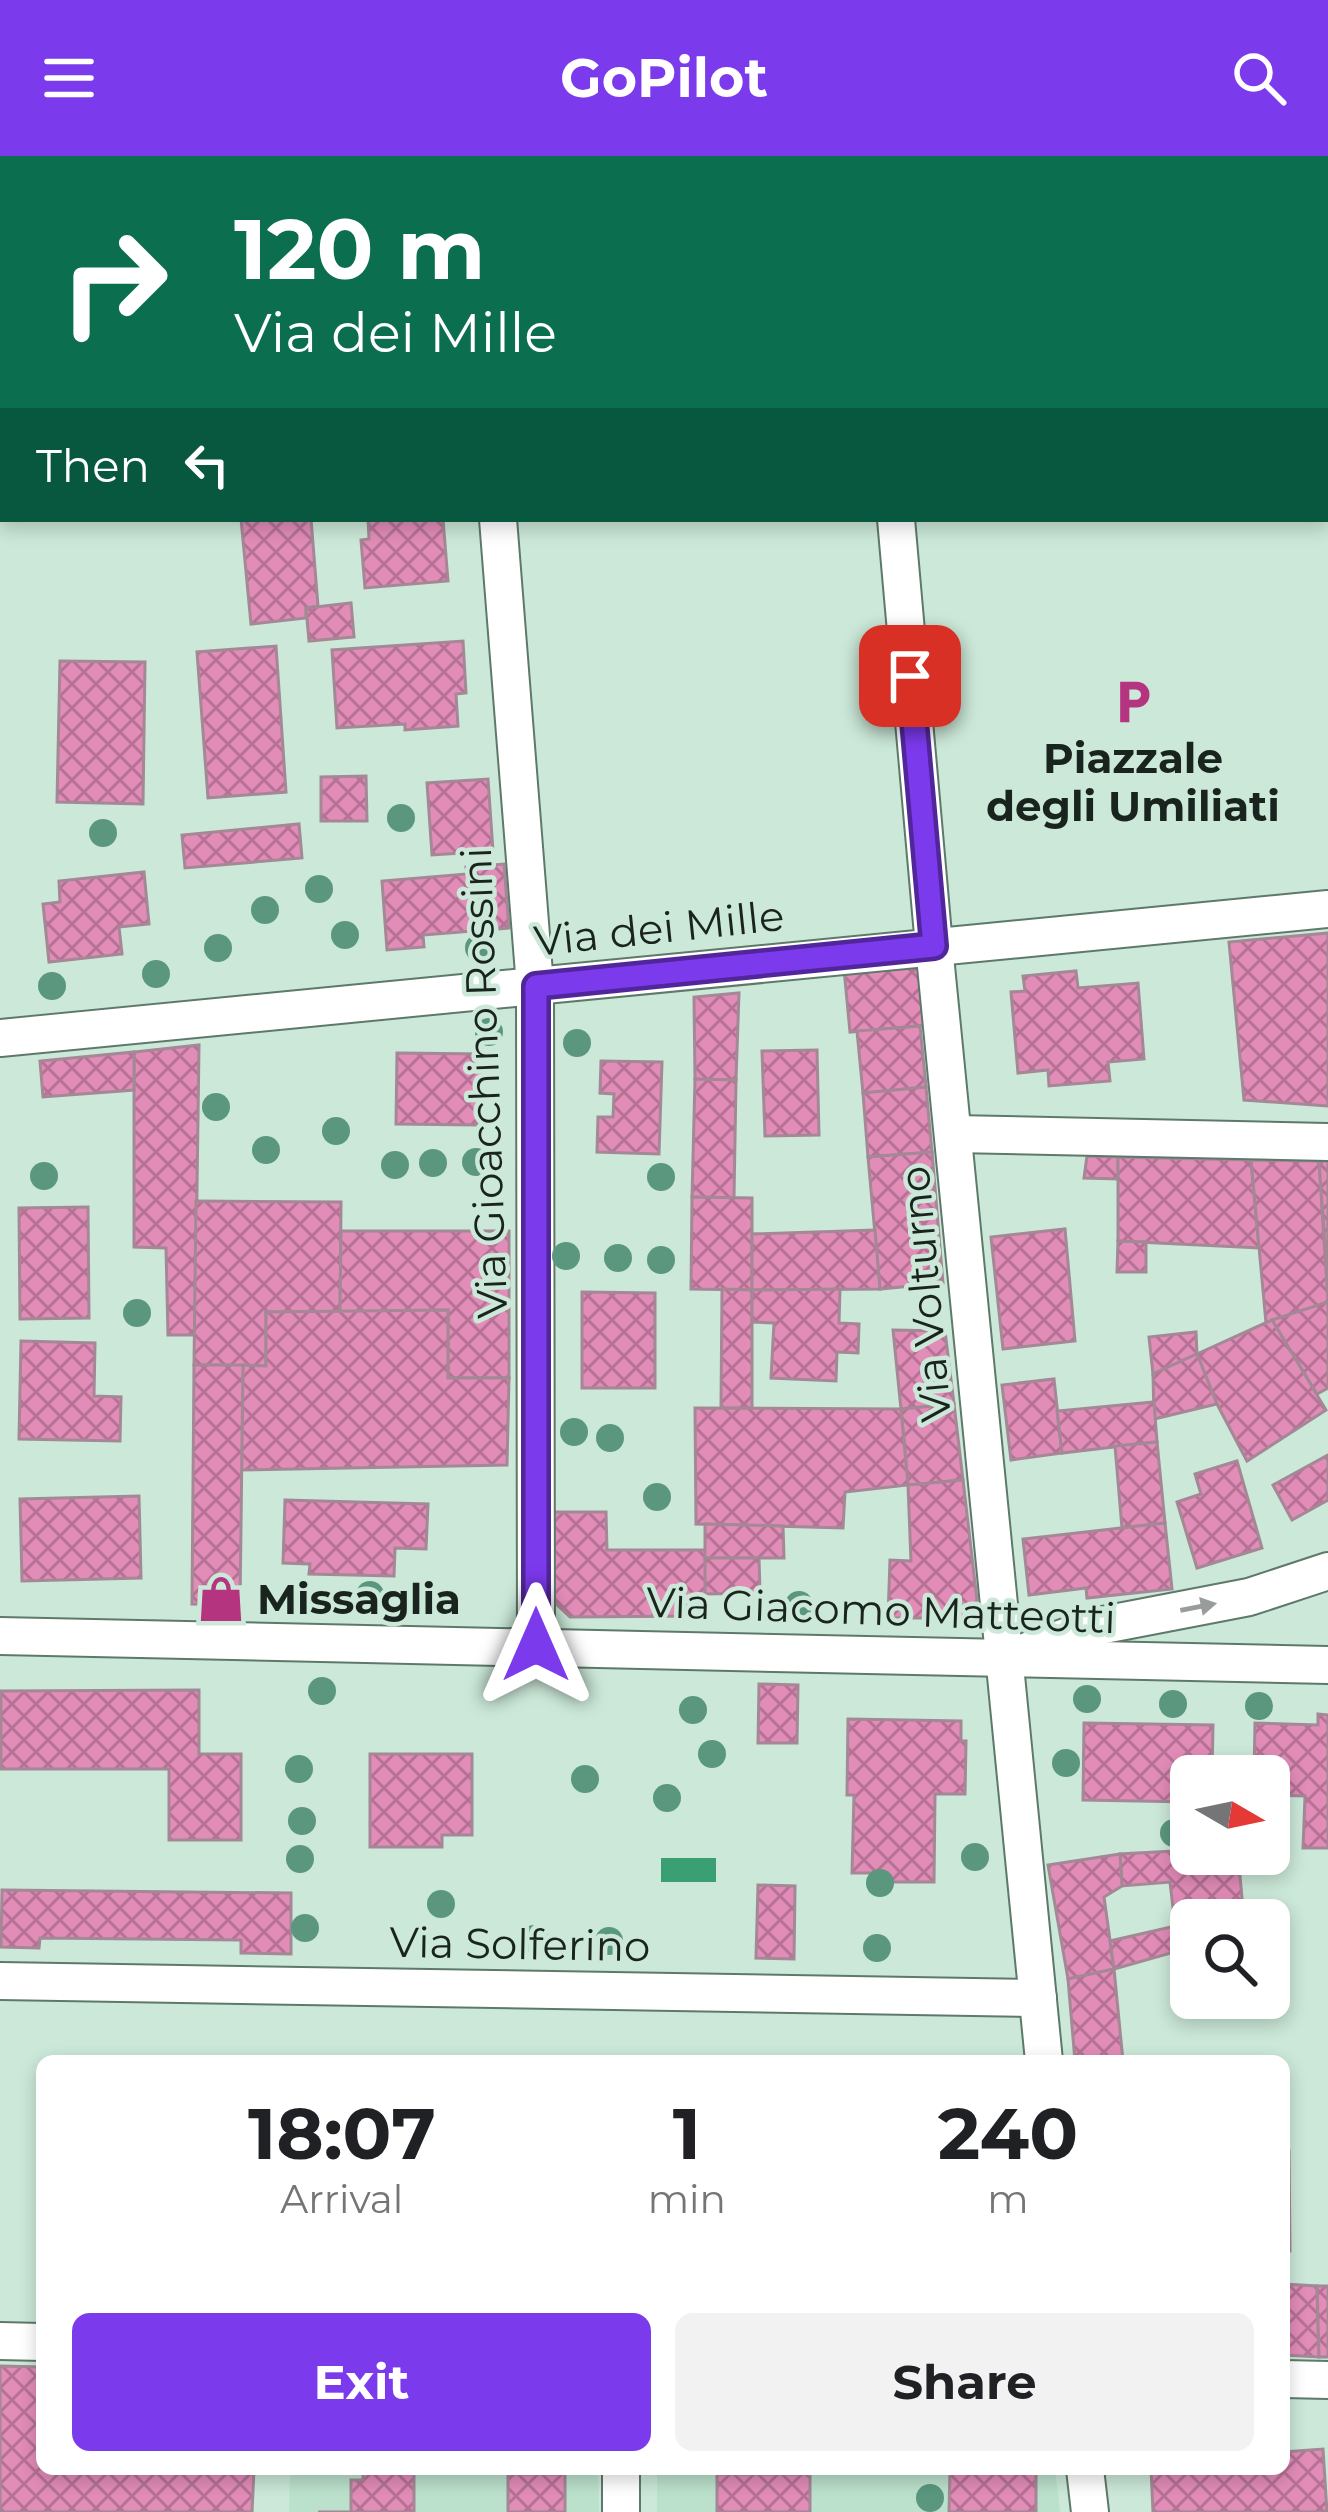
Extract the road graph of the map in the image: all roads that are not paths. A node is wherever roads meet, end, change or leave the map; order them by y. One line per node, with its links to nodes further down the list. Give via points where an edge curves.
1 (498, 522): 5 (street, Via Gioacchino Rossini)
2 (896, 522): 4 (street, Via Volturno)
3 (1328, 909): 4 (street, Via dei Mille)
4 (934, 946): 5 (street, Via dei Mille); 7 (street, Via Volturno)
5 (536, 986): 6 (street, Via dei Mille); 11 (street, Via Gioacchino Rossini)
6 (0, 1038)
7 (954, 1134): 8 (street); 12 (street, Via Volturno)
8 (1328, 1142)
9 (1328, 1571): 12 (street, one-way to 9, via 1093,1627 1249,1598)
10 (0, 1636): 11 (street, Via Giacomo Matteotti)
11 (536, 1645): 12 (street, Via Giacomo Matteotti)
12 (1005, 1660): 13 (street, Via Giacomo Matteotti); 15 (street, Via Volturno)
13 (1328, 1665)
14 (0, 1981): 15 (street, Via Solferino)
15 (1038, 1998): 16 (street, Via Volturno)
16 (1044, 2055)
17 (0, 2341): 18 (street)
18 (36, 2342)
19 (1290, 2380): 20 (street)
20 (1328, 2380)
21 (621, 2475): 23 (street)
22 (1086, 2475): 24 (street)
23 (621, 2512)
24 (1090, 2512)

